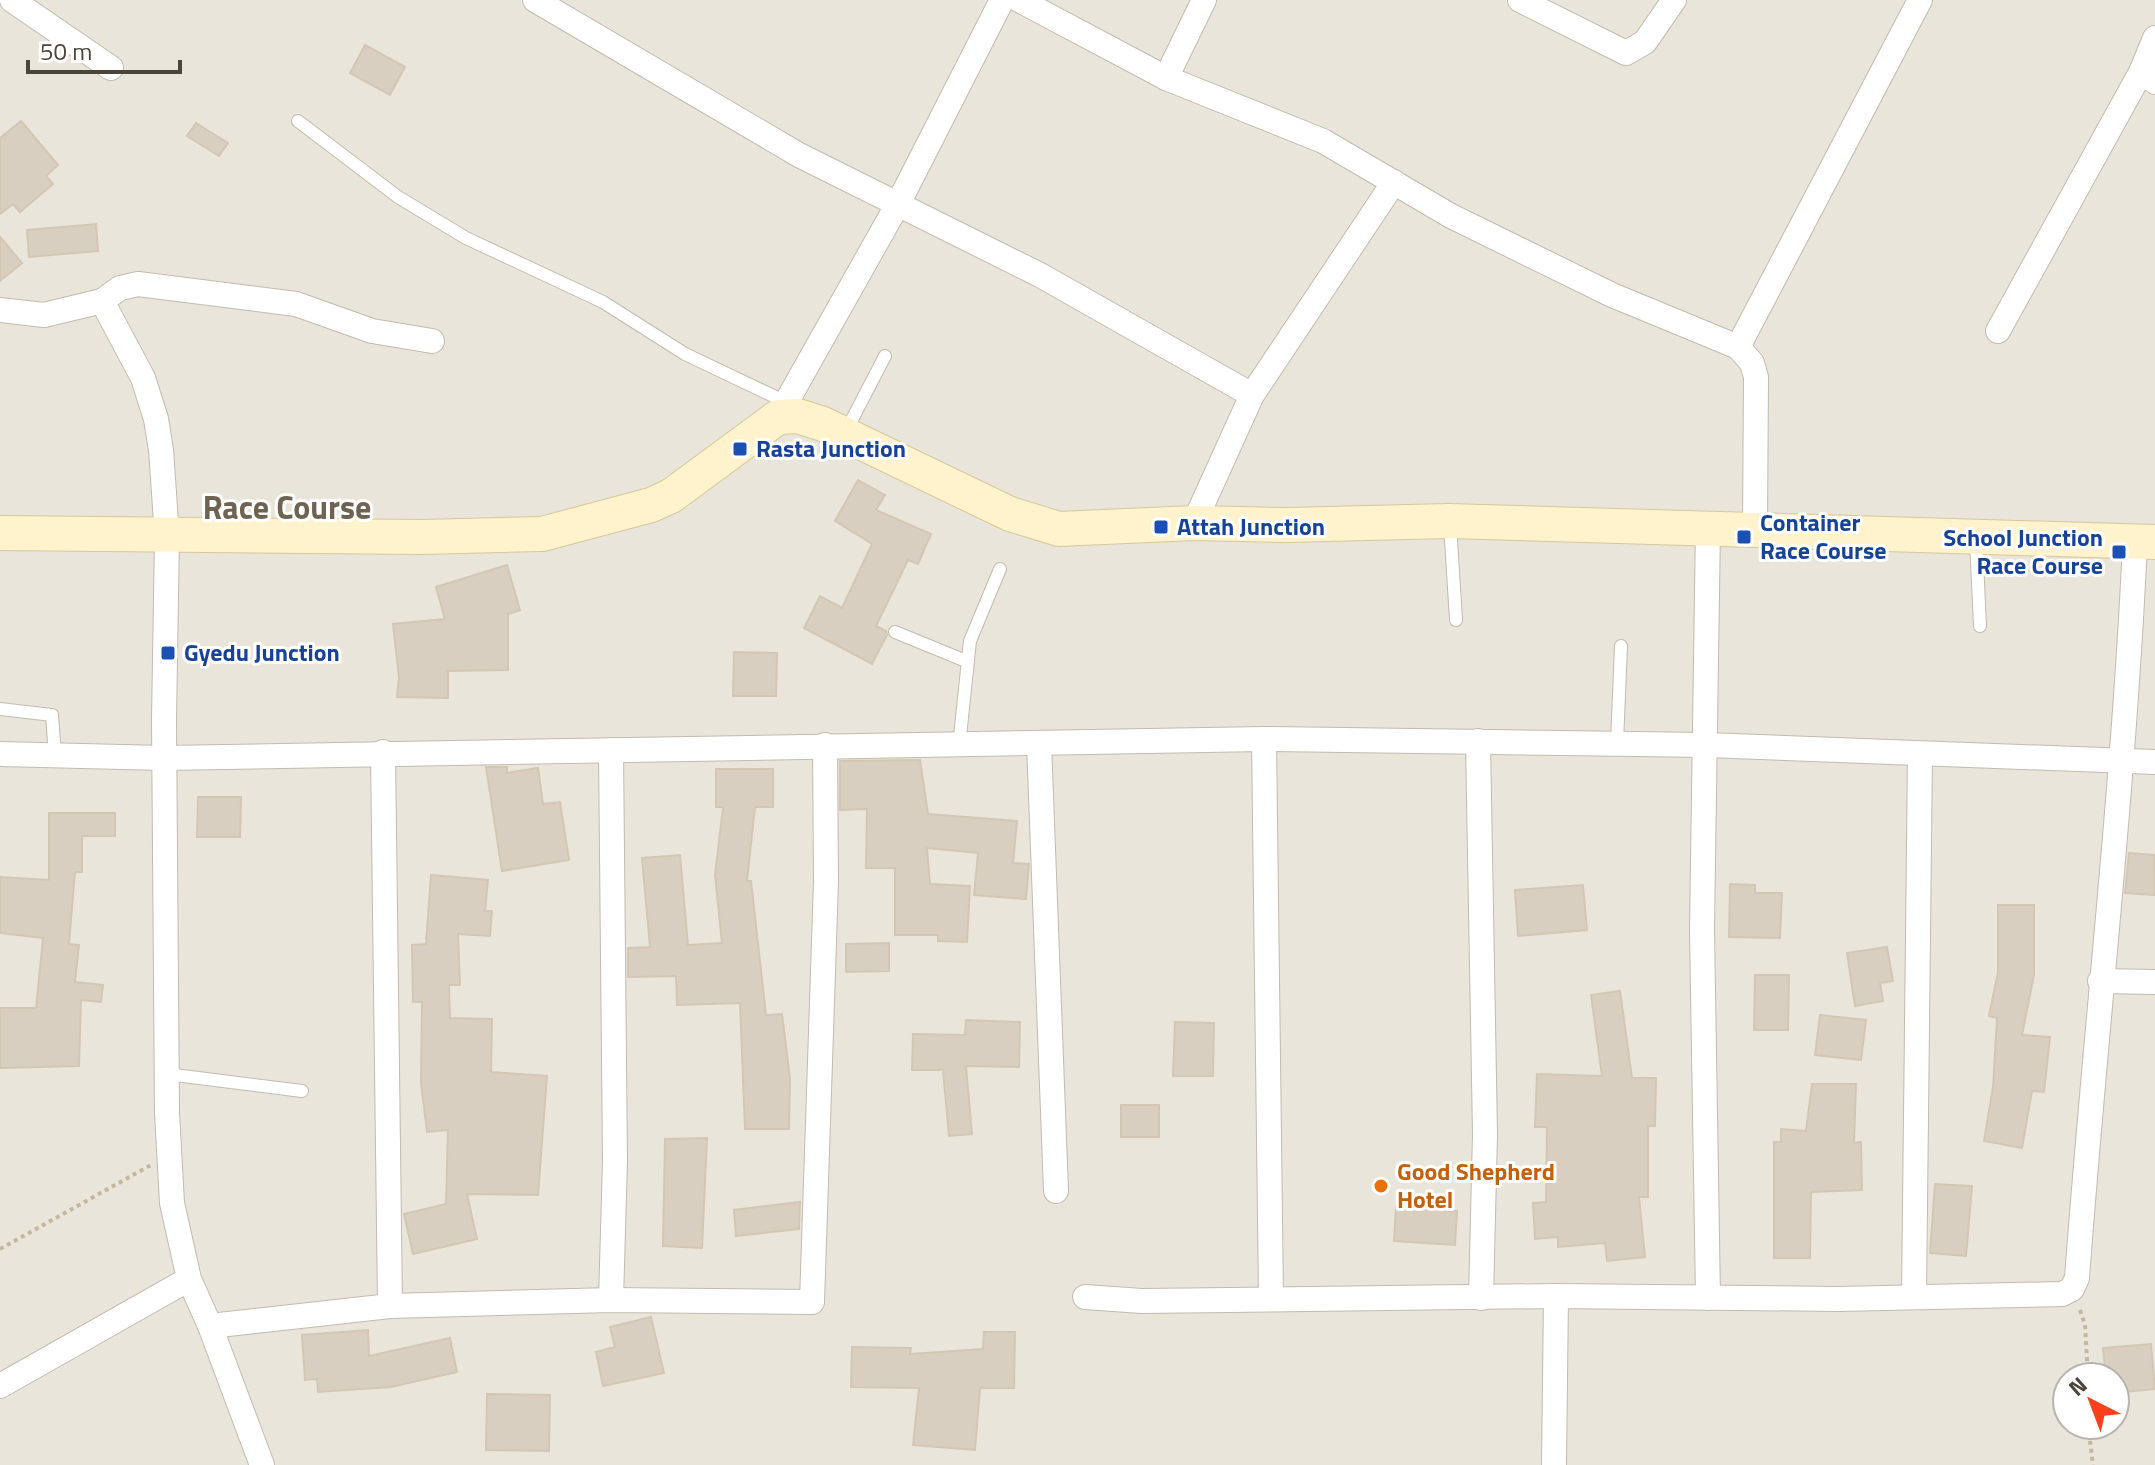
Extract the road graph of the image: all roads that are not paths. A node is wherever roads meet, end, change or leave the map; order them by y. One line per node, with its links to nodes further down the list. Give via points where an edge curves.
1 (12, 0): 10 (street)
2 (535, 0): 15 (street, via 799,155)
3 (1002, 0): 15 (street)
4 (1019, 0): 12 (street)
5 (1204, 0): 12 (street)
6 (1520, 0): 7 (street, via 1626,53 1645,42)
7 (1674, 0)
8 (1920, 0): 20 (street)
9 (2155, 38): 11 (street)
10 (111, 68)
11 (2148, 77): 18 (street)
12 (1166, 78): 14 (street, via 1292,126)
13 (298, 121): 23 (lane, via 398,197 466,238 603,302)
14 (1394, 182): 20 (street, via 1612,295); 22 (street)
15 (899, 202): 22 (street); 23 (street)
16 (102, 301): 17 (street, via 44,315); 19 (street, via 120,288 138,284 296,304 372,331); 30 (street, via 143,378 156,419)
17 (0, 310)
18 (1998, 331)
19 (432, 341)
20 (1738, 347): 28 (street, via 1756,377)
21 (885, 356): 24 (lane)
22 (1252, 395): 26 (street)
23 (782, 410): 24 (street); 30 (street, via 671,496 542,534)
24 (844, 434): 26 (street, via 1010,514 1059,529)
25 (1449, 521): 26 (street); 27 (street); 34 (lane)
26 (1194, 523)
27 (1708, 526): 28 (street); 45 (street)
28 (1755, 529): 31 (street)
29 (0, 533): 30 (street)
30 (167, 536): 52 (street)
31 (1976, 537): 32 (street); 35 (lane)
32 (2145, 542): 53 (street)
33 (1000, 569): 38 (lane)
34 (1456, 620)
35 (1980, 626)
36 (895, 632): 38 (lane)
37 (1621, 646): 43 (lane)
38 (966, 661): 46 (lane)
39 (0, 709): 51 (lane, via 52,715)
40 (1264, 739): 41 (street); 42 (street); 64 (street)
41 (1478, 741): 43 (street); 65 (street, via 1485,1134)
42 (1039, 743): 46 (street); 59 (street)
43 (1617, 743): 45 (street)
44 (825, 745): 46 (street); 47 (street); 67 (street, via 825,927 812,1302)
45 (1706, 745): 50 (street); 66 (street, via 1702,929)
46 (959, 746)
47 (611, 750): 48 (street); 67 (street)
48 (383, 752): 52 (street); 68 (street)
49 (0, 754): 51 (street)
50 (1920, 754): 53 (street); 63 (street)
51 (55, 756): 52 (street)
52 (164, 758): 57 (street)
53 (2123, 762): 54 (street); 55 (street)
54 (2155, 762)
55 (2100, 981): 56 (street); 63 (street, via 2072,1289 2062,1294)
56 (2155, 982)
57 (167, 1074): 58 (lane); 60 (street, via 172,1203)
58 (302, 1091)
59 (1056, 1191)
60 (189, 1279): 69 (street); 70 (street)
61 (1556, 1296): 65 (street); 66 (street); 72 (street)
62 (1085, 1297): 64 (street)
63 (1914, 1297): 66 (street)
64 (1271, 1298): 65 (street)
65 (1481, 1298)
66 (1708, 1298)
67 (611, 1300): 68 (street)
68 (390, 1306): 69 (street)
69 (210, 1326): 71 (street)
70 (0, 1386)
71 (262, 1465)
72 (1554, 1465)

